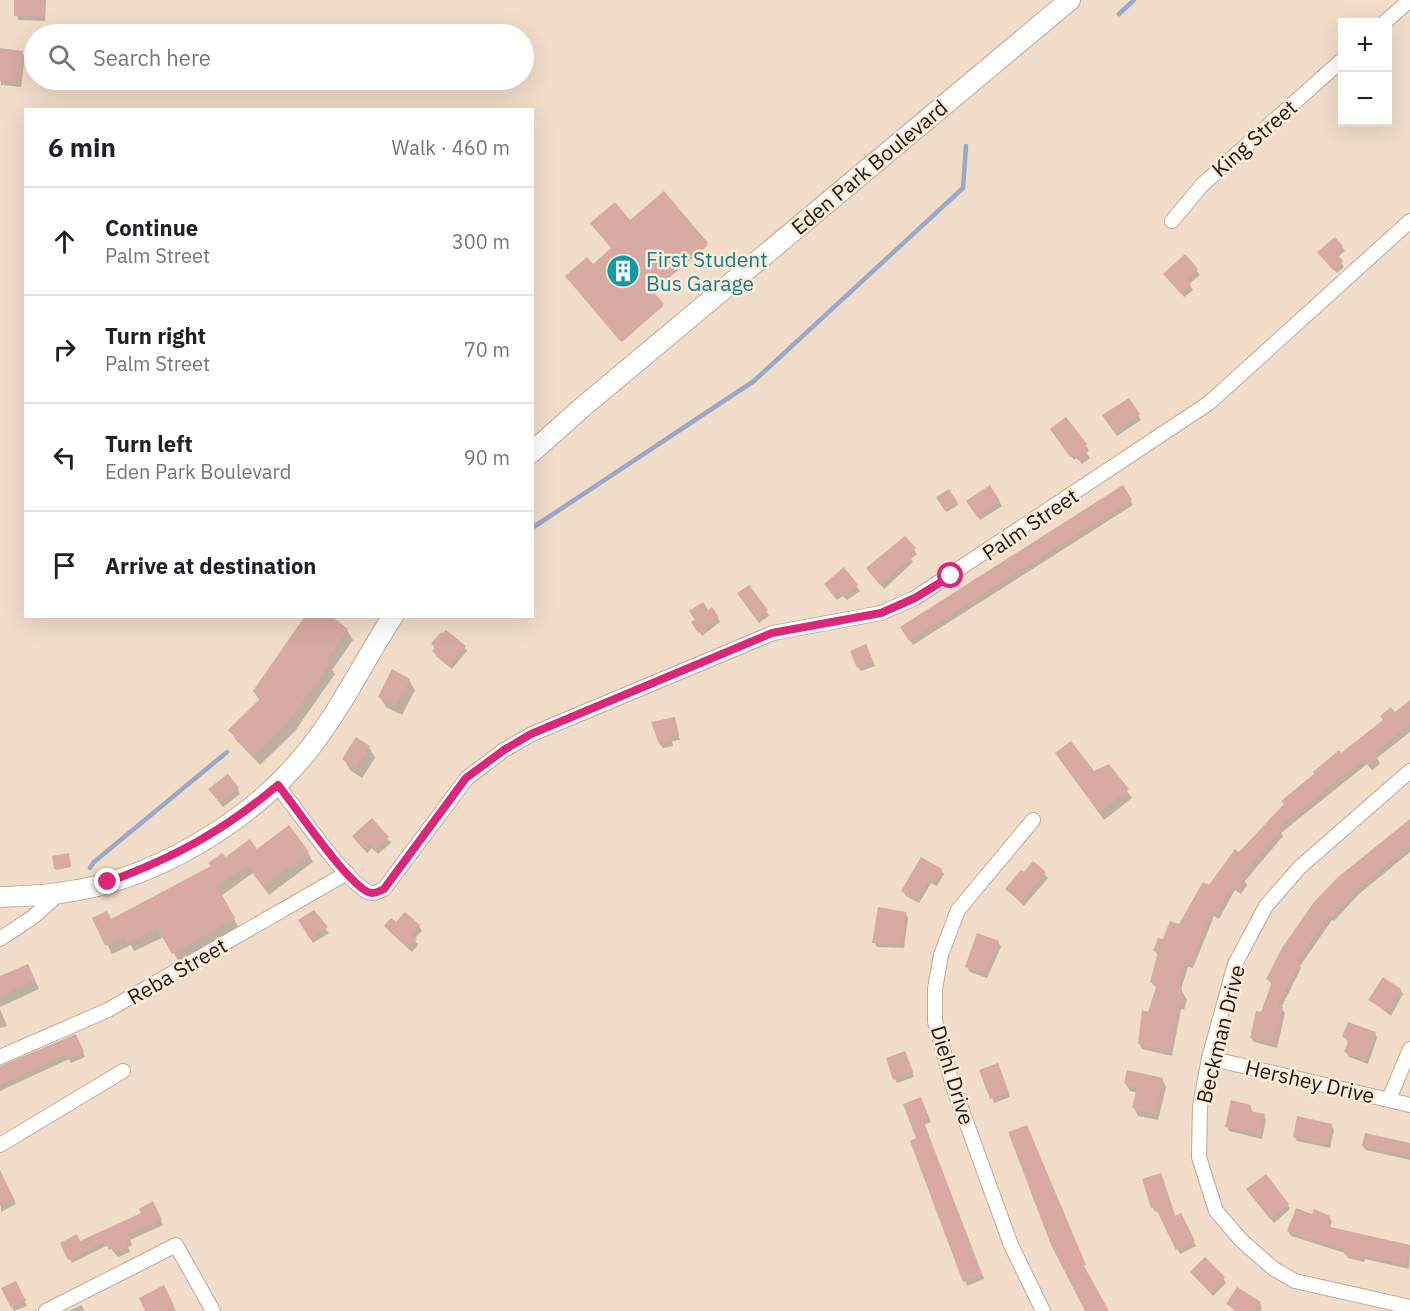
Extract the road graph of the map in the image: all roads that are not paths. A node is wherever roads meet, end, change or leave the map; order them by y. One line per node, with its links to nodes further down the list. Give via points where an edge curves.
1 (1070, 0): 7 (main road, Eden Park Boulevard)
2 (1410, 0): 3 (street)
3 (1390, 18)
4 (1338, 64): 5 (street, King Street, via 1202,184)
5 (1172, 221)
6 (1410, 221): 12 (street, Palm Street, via 1209,403 951,576 881,613 772,633 531,734 466,778 384,889 366,891)
7 (534, 450)
8 (392, 618): 10 (main road, via 311,747)
9 (1410, 771): 18 (street, Beckman Drive, via 1300,867 1266,906 1235,964)
10 (278, 785): 12 (street, Palm Street); 13 (main road, via 208,838 157,864 108,882)
11 (1033, 820): 26 (street, Diehl Drive, via 958,910 941,955 935,1021 953,1086 1011,1245)
12 (347, 873): 17 (street, Reba Street, via 108,1010)
13 (60, 893): 14 (main road); 15 (street)
14 (0, 897)
15 (0, 939)
16 (1410, 1049): 20 (street)
17 (0, 1057)
18 (1209, 1058): 20 (street, Hershey Drive); 23 (street, Beckman Drive, via 1200,1106 1198,1157 1216,1211 1266,1262 1295,1281)
19 (123, 1071): 22 (street)
20 (1389, 1100): 21 (street, Hershey Drive)
21 (1410, 1105)
22 (0, 1145)
23 (1410, 1307)
24 (46, 1311): 25 (street, via 176,1245)
25 (213, 1311)
26 (1042, 1311)

